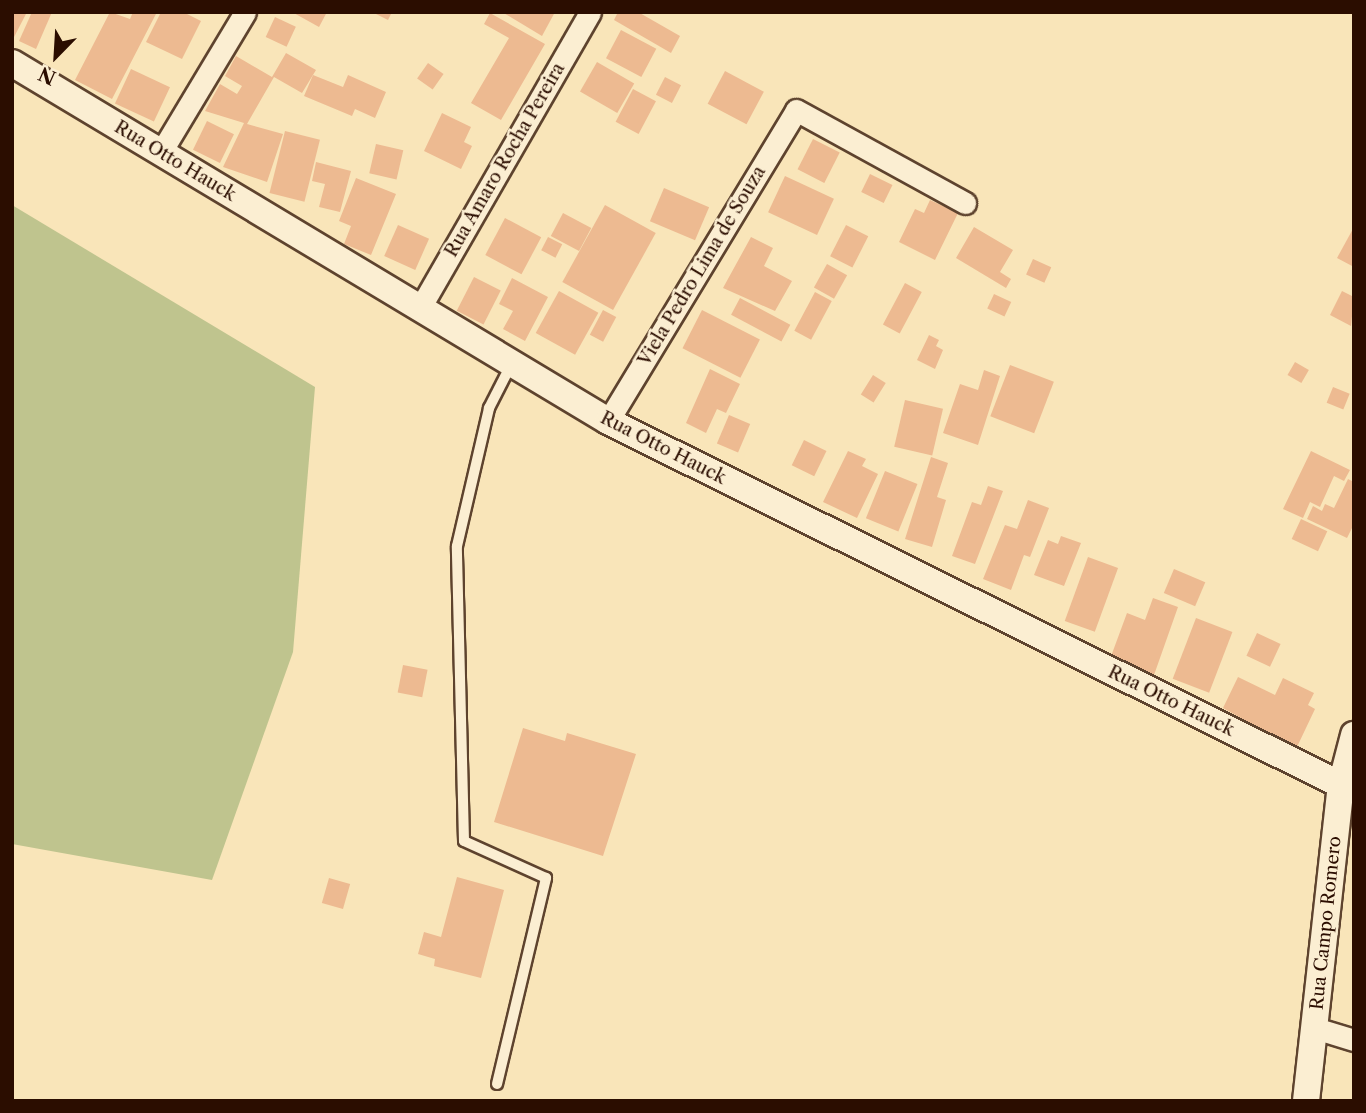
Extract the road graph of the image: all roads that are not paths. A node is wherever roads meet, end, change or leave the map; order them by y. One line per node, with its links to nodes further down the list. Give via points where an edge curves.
1 (246, 12): 4 (street)
2 (590, 12): 6 (street, Rua Amaro Rocha Pereira)
3 (12, 63): 4 (street, Rua Otto Hauck)
4 (160, 152): 6 (street, Rua Otto Hauck)
5 (965, 203): 8 (street, Viela Pedro Lima de Souza, via 796,110)
6 (420, 309): 7 (street, Rua Otto Hauck)
7 (511, 365): 8 (street, Rua Otto Hauck); 13 (lane, via 489,408 457,546 464,841 546,878)
8 (608, 421): 10 (street, Rua Otto Hauck)
9 (1354, 735): 10 (street, Rua Campo Romero)
10 (1341, 785): 11 (street, Rua Campo Romero)
11 (1315, 1028): 12 (street); 14 (street, Rua Campo Romero)
12 (1354, 1040)
13 (497, 1084)
14 (1306, 1101)

